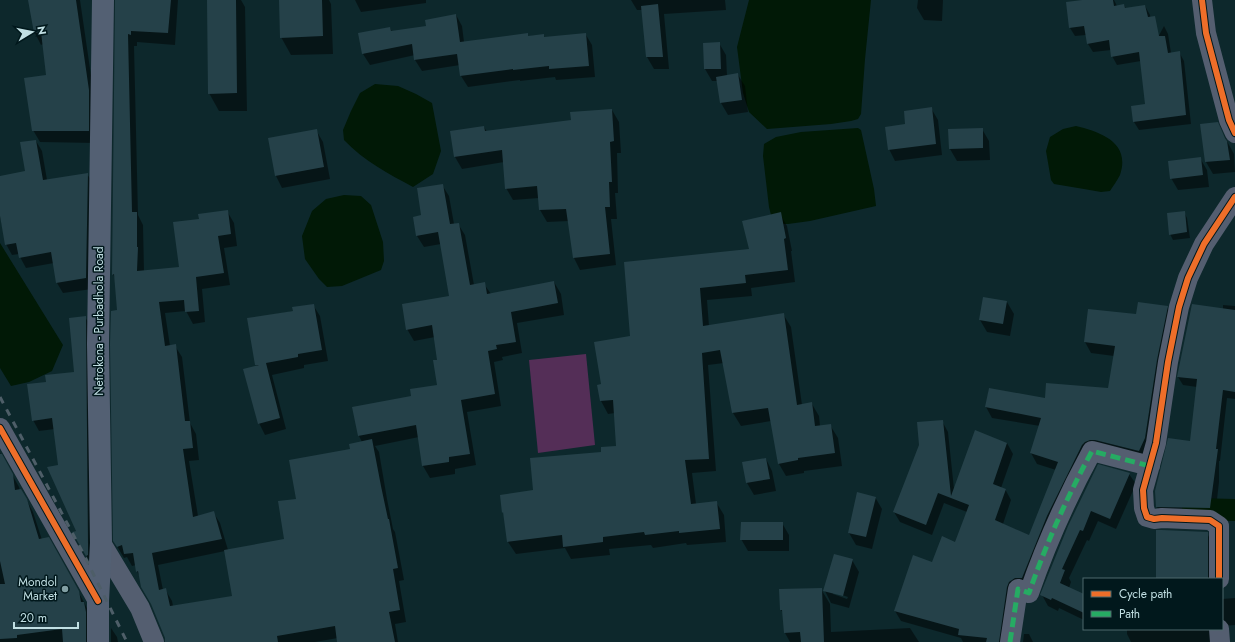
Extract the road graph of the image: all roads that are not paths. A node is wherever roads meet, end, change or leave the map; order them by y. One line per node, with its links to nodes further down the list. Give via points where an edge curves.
1 (103, 0): 7 (main road, Netrokona - Purbadhola Road, via 98,344)
2 (1202, 0): 3 (street, via 1206,33 1229,120)
3 (1235, 133)
4 (1235, 197): 6 (street, via 1204,244 1188,278 1179,307)
5 (0, 428): 9 (street)
6 (1150, 466): 8 (street, via 1143,490 1147,517 1210,520 1219,526); 13 (street, via 1092,451 1042,555 1029,592 1018,589)
7 (100, 543): 9 (main road, Netrokona - Purbadhola Road); 12 (street, via 140,608)
8 (1219, 578)
9 (98, 601): 11 (main road, Netrokona - Purbadhola Road)
10 (1219, 630): 14 (street)
11 (98, 642)
12 (154, 642)
13 (1010, 642)
14 (1220, 642)

